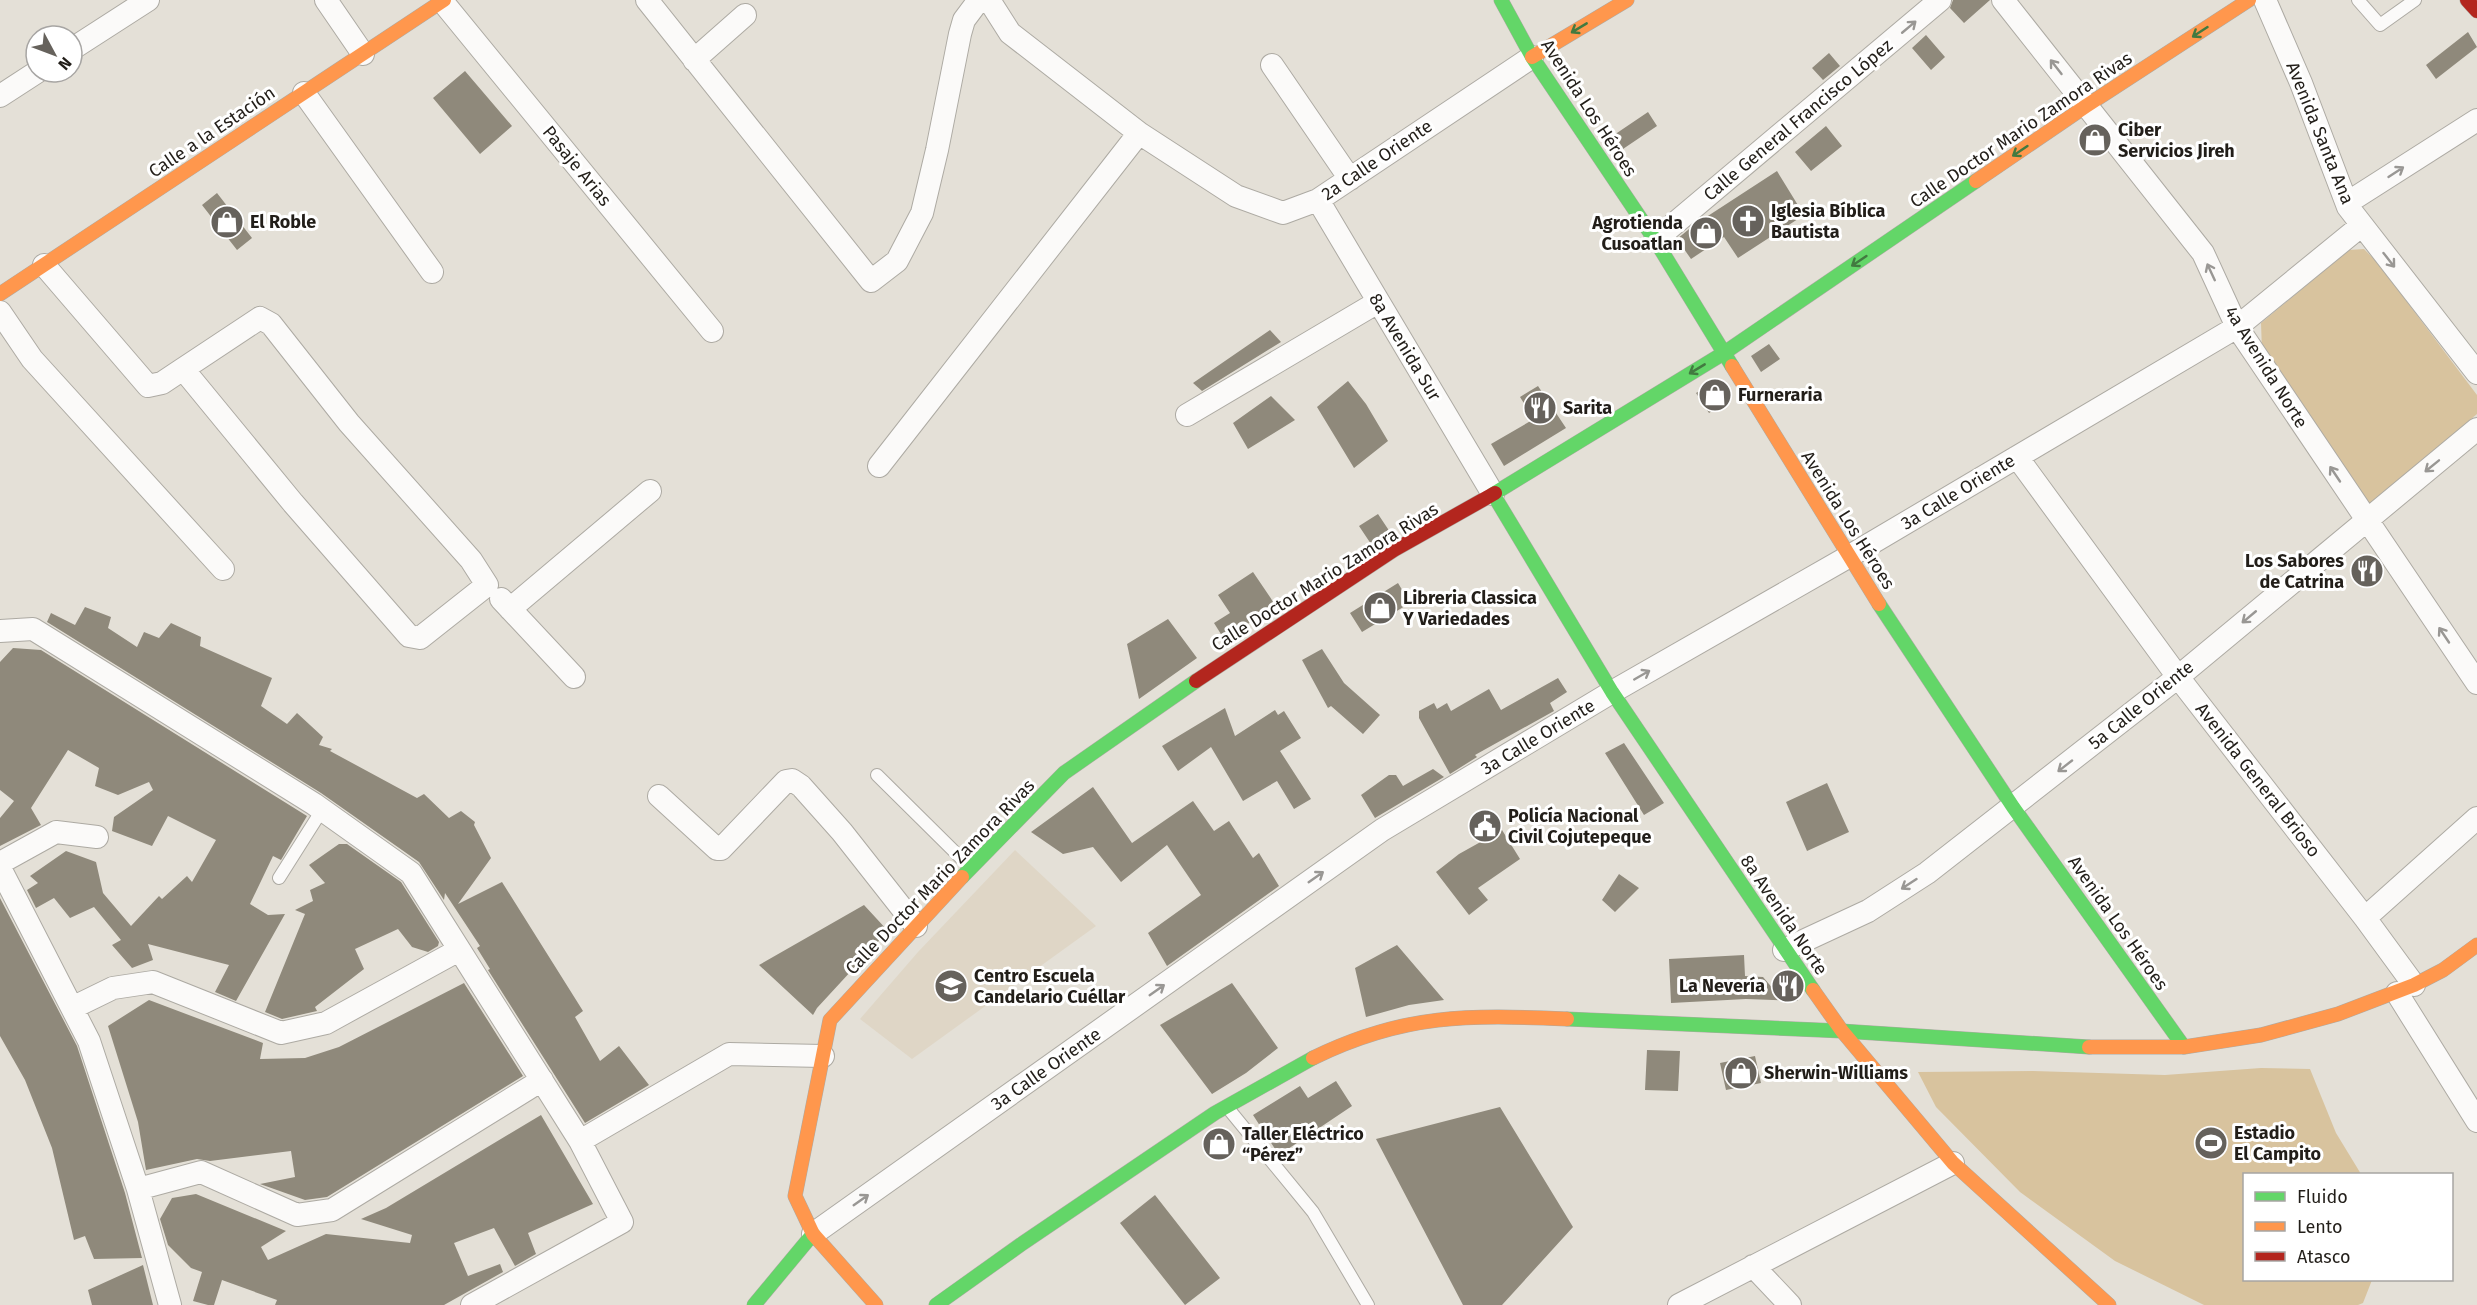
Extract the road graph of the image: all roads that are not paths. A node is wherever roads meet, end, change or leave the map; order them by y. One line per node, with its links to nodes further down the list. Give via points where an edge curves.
1 (148, 0): 18 (street)
2 (326, 0): 19 (street)
3 (647, 0): 21 (street)
4 (979, 0): 21 (street, via 964,20 960,33 922,213 897,261 871,281)
5 (989, 0): 28 (street, 2a Calle Oriente, via 1010,33)
6 (1501, 0): 20 (street, Avenida Los Héroes)
7 (1627, 0): 20 (street, 2a Calle Oriente, one-way to 20)
8 (1940, 0): 33 (street, Calle General Francisco López, one-way to 8)
9 (2003, 0): 26 (street, 4a Avenida Norte, one-way to 9)
10 (2249, 0): 26 (street, Calle Doctor Mario Zamora Rivas, one-way to 26)
11 (2265, 0): 31 (street, Avenida Santa Ana, via 2301,82)
12 (2358, 0): 13 (lane, via 2380,25)
13 (2415, 0)
14 (2467, 0): 16 (street)
15 (443, 1): 19 (street, Calle a la Estación); 40 (street, Pasaje Arias)
16 (2477, 11)
17 (745, 15): 21 (street)
18 (84, 41)
19 (363, 54): 24 (street, Calle a la Estación)
20 (1532, 57): 29 (street, 2a Calle Oriente); 33 (street, Avenida Los Héroes)
21 (694, 60)
22 (1272, 65): 29 (street)
23 (24, 80): 25 (street)
24 (304, 93): 34 (street, Calle a la Estación); 35 (street)
25 (0, 96)
26 (2086, 106): 39 (street, 4a Avenida Norte, one-way to 26, via 2203,253); 41 (street, Calle Doctor Mario Zamora Rivas, one-way to 41)
27 (2477, 120): 31 (street, one-way to 27)
28 (1139, 133): 30 (street, 2a Calle Oriente, via 1236,196 1283,213); 47 (street)
29 (1350, 179): 30 (street, 2a Calle Oriente)
30 (1318, 200): 37 (street, 8a Avenida Sur)
31 (2346, 203): 32 (street, Avenida Santa Ana)
32 (2362, 225): 39 (street, 3a Calle Oriente); 43 (street, Avenida Santa Ana, one-way to 43)
33 (1655, 240): 41 (street, Avenida Los Héroes)
34 (44, 265): 36 (street, Calle a la Estación); 42 (street, via 148,386 162,383)
35 (432, 272)
36 (0, 294)
37 (1378, 302): 44 (street); 49 (street, 8a Avenida Sur)
38 (0, 312): 52 (street, via 32,359)
39 (2236, 327): 46 (street, 3a Calle Oriente); 50 (street, 4a Avenida Norte, one-way to 39)
40 (712, 331)
41 (1724, 353): 49 (street, Calle Doctor Mario Zamora Rivas, one-way to 49); 51 (street, Avenida Los Héroes)
42 (183, 369): 53 (street, via 260,318 272,324 349,423 471,560); 53 (street, via 409,636 420,638)
43 (2477, 373)
44 (1187, 416)
45 (2477, 429): 50 (street, 5a Calle Oriente, one-way to 50)
46 (2017, 457): 51 (street, 3a Calle Oriente); 57 (street, Avenida General Brioso)
47 (879, 466)
48 (650, 491): 54 (street)
49 (1493, 494): 59 (street, 8a Avenida Norte); 68 (street, Calle Doctor Mario Zamora Rivas, via 1394,550 1064,773)
50 (2366, 519): 57 (street, 5a Calle Oriente, one-way to 57); 58 (street, 4a Avenida Norte, one-way to 50)
51 (1848, 557): 59 (street, 3a Calle Oriente, one-way to 51); 62 (street, Avenida Los Héroes)
52 (223, 569)
53 (487, 585): 54 (street)
54 (510, 609): 56 (street)
55 (0, 631): 63 (street, via 33,629)
56 (574, 677)
57 (2178, 677): 62 (street, 5a Calle Oriente, one-way to 62); 70 (street, Avenida General Brioso)
58 (2477, 683)
59 (1612, 692): 74 (street, 8a Avenida Norte); 86 (street, 3a Calle Oriente, one-way to 59, via 1382,831)
60 (877, 775): 68 (lane)
61 (659, 796): 71 (street, via 721,849 786,781 792,780 842,832)
62 (2013, 807): 74 (street, 5a Calle Oriente, one-way to 74, via 1927,873 1868,911); 78 (street, Avenida Los Héroes)
63 (322, 810): 69 (lane); 73 (street, via 411,873)
64 (2477, 818): 70 (street)
65 (97, 837): 66 (street, via 56,832)
66 (0, 863)
67 (0, 868): 76 (street)
68 (971, 868): 71 (street, Calle Doctor Mario Zamora Rivas)
69 (279, 878)
70 (2365, 918): 75 (street, Avenida General Brioso)
71 (916, 926): 79 (street, Calle Doctor Mario Zamora Rivas, via 830,1020)
72 (2477, 945): 75 (street, via 2443,970)
73 (459, 950): 76 (street, via 326,1023 281,1033 153,982 113,988); 80 (street)
74 (1784, 950): 77 (street, 8a Avenida Norte)
75 (2405, 989): 78 (street, via 2293,1028); 82 (street, Avenida General Brioso)
76 (72, 1008): 85 (street, via 89,1041)
77 (1842, 1031): 78 (street, via 2085,1047); 81 (street, via 1496,1016 1438,1019 1402,1025 1320,1053); 84 (street, 8a Avenida Norte)
78 (2184, 1047)
79 (823, 1056): 83 (street, via 729,1054); 86 (street, Calle Doctor Mario Zamora Rivas, via 795,1196)
80 (542, 1080): 83 (street); 85 (street, via 332,1210 297,1215 201,1172)
81 (1227, 1107): 92 (street); 93 (lane, via 1313,1212)
82 (2477, 1121)
83 (580, 1141): 89 (street, via 622,1222)
84 (1953, 1163): 87 (street); 96 (street, 8a Avenida Norte)
85 (138, 1189): 88 (street)
86 (813, 1234): 90 (street, 3a Calle Oriente); 91 (street, Calle Doctor Mario Zamora Rivas)
87 (1753, 1266): 94 (street); 95 (street)
88 (170, 1305)
89 (472, 1305)
90 (754, 1305)
91 (876, 1305)
92 (936, 1305)
93 (1368, 1305)
94 (1679, 1305)
95 (1790, 1305)
96 (2109, 1305)

